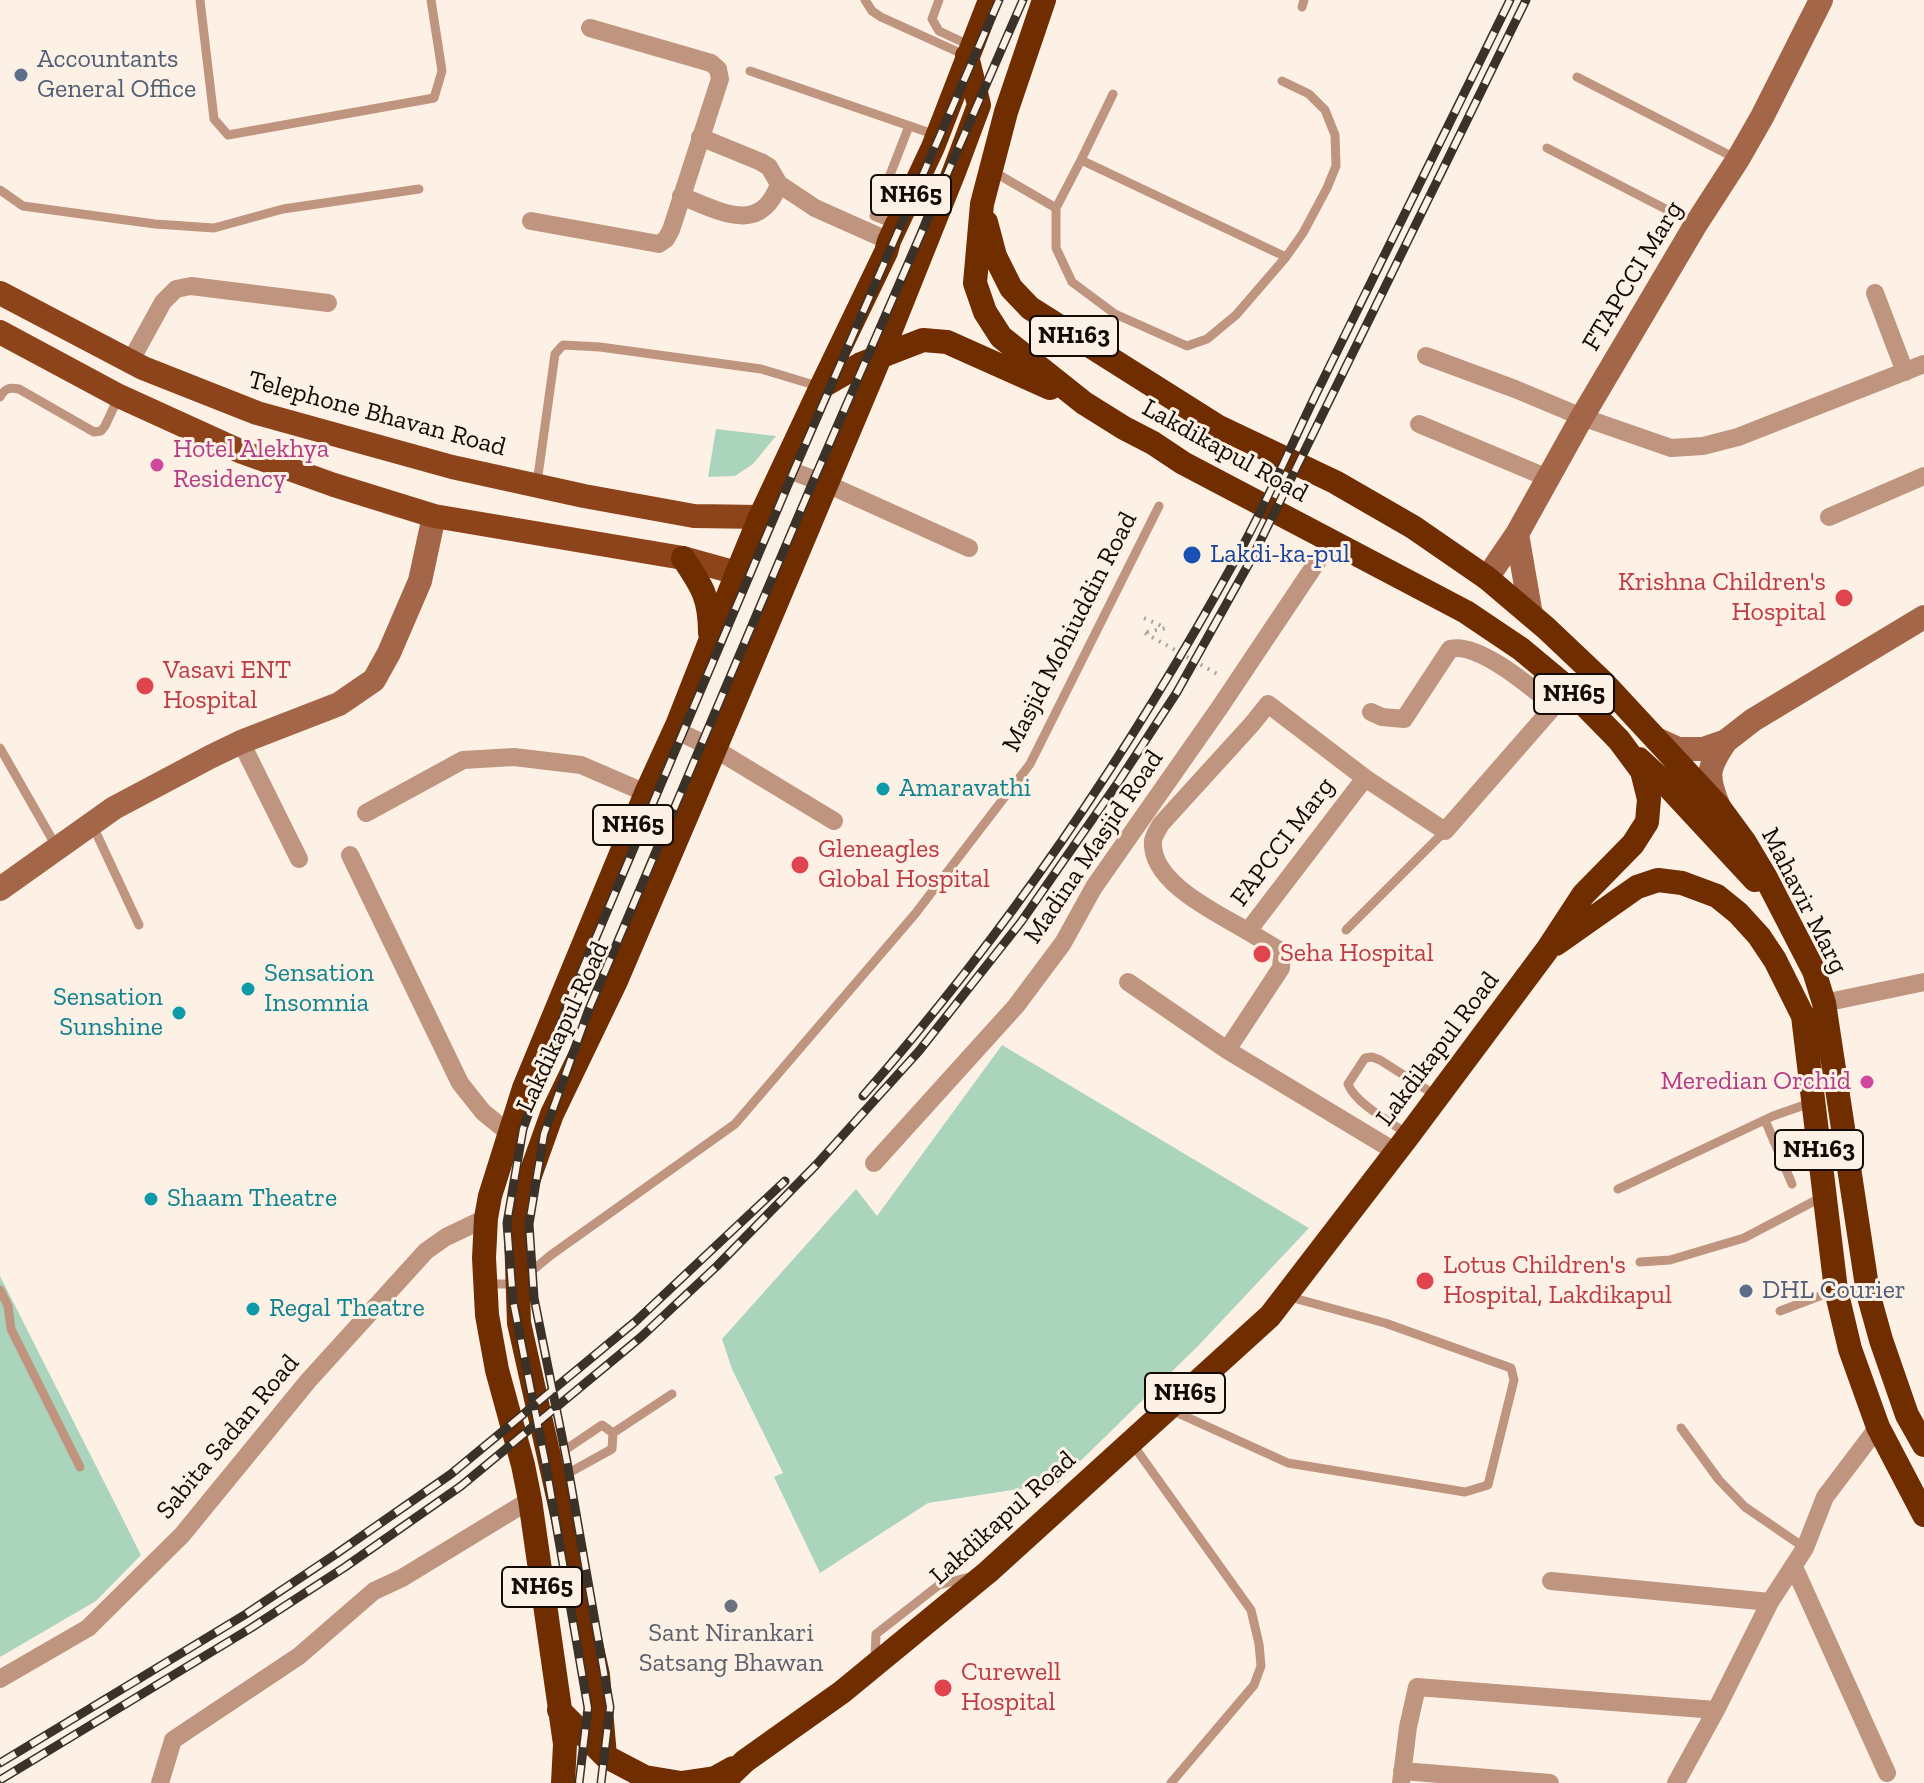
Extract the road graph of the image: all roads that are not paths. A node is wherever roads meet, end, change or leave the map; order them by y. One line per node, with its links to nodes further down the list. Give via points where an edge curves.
1 (200, 0): 2 (lane, via 214,119 228,135 434,98 442,71)
2 (431, 0)
3 (865, 0): 9 (lane, via 881,17)
4 (939, 0): 9 (lane, via 932,19 936,29)
5 (990, 0): 9 (highway, Lakdikapul Road / NH65)
6 (1044, 0): 16 (highway, Lakdikapul Road / NH65)
7 (1819, 1): 21 (street, FTAPCCI Marg)
8 (590, 28): 19 (street, via 718,69 720,79)
9 (969, 51): 14 (highway, Lakdikapul Road / NH65); 15 (highway)
10 (750, 71): 17 (lane)
11 (1577, 77): 21 (lane)
12 (1282, 81): 33 (lane, via 1309,94 1325,110 1335,135 1336,166)
13 (1113, 94): 22 (lane)
14 (951, 98): 15 (highway); 18 (highway, Lakdikapul Road / NH65)
15 (979, 105): 16 (highway); 39 (highway, Lakdikapul Road / NH65)
16 (1006, 112): 23 (highway, Lakdikapul Road / NH65)
17 (909, 126): 18 (lane); 32 (lane, via 874,216)
18 (937, 135): 32 (highway, Lakdikapul Road / NH65)
19 (700, 137): 24 (street, via 769,167); 27 (street)
20 (1547, 148): 31 (lane)
21 (1738, 159): 31 (street, FTAPCCI Marg)
22 (1081, 160): 29 (lane); 33 (lane)
23 (991, 171): 28 (highway, Lakdikapul Road / NH65); 29 (lane)
24 (779, 184): 27 (street, via 766,208 749,216); 32 (street, via 815,208)
25 (419, 189): 26 (lane, via 283,209 214,228 23,206)
26 (0, 190)
27 (681, 196): 30 (street, via 671,230 659,244)
28 (982, 204): 46 (highway, Lakdikapul Road / NH65, via 975,283 985,312 1001,337); 64 (highway, Lakdikapul Road / NH163, via 995,256 1011,288 1030,308 1217,426 1335,482)
29 (1056, 208): 33 (lane, via 1056,248 1072,282 1115,314 1187,346 1207,339 1236,315)
30 (531, 221)
31 (1696, 224): 47 (street, FTAPCCI Marg)
32 (893, 233): 43 (highway, Lakdikapul Road / NH65)
33 (1286, 257)
34 (0, 293): 40 (main road, Telephone Bhavan Road)
35 (1875, 293): 42 (street)
36 (328, 303): 40 (street, via 191,286 176,289 163,302)
37 (0, 332): 44 (main road)
38 (1426, 356): 47 (street)
39 (880, 357): 43 (highway, Lakdikapul Road / NH65); 46 (highway, Lakdikapul Road / NH65, via 923,340 947,342); 52 (highway, Lakdikapul Road / NH65)
40 (130, 362): 53 (main road, Telephone Bhavan Road, via 257,413)
41 (1924, 364): 42 (street)
42 (1905, 372): 47 (street, via 1703,446 1671,448)
43 (821, 387): 49 (highway, Lakdikapul Road / NH65); 53 (lane, via 761,369 563,345 555,354)
44 (119, 396): 45 (lane, via 105,426 94,432 19,389 11,387); 55 (main road, via 242,452)
45 (0, 397)
46 (1084, 403): 60 (highway, Lakdikapul Road / NH65)
47 (1582, 417): 51 (street, FTAPCCI Marg)
48 (1419, 424): 51 (street)
49 (783, 468): 52 (street); 57 (highway, Lakdikapul Road / NH65)
50 (1924, 476): 58 (street)
51 (1548, 478): 59 (street, FTAPCCI Marg)
52 (827, 484): 61 (street); 76 (highway, Lakdikapul Road / NH65)
53 (537, 485): 56 (main road, Telephone Bhavan Road)
54 (1159, 506): 108 (lane, Masjid Mohiuddin Road, via 1030,764 915,914 735,1124)
55 (434, 516): 62 (main road); 74 (street, via 420,581 374,680 339,704)
56 (694, 516): 57 (main road, Telephone Bhavan Road); 62 (main road)
57 (760, 517): 63 (highway, Lakdikapul Road / NH65)
58 (1829, 517)
59 (1517, 534): 64 (street, FTAPCCI Marg); 65 (street)
60 (1331, 541): 68 (highway, Lakdikapul Road / NH65, via 1466,612 1521,649); 102 (street, Madina Masjid Road, via 1094,887 1063,943 1016,1006)
61 (969, 548)
62 (683, 558): 63 (main road); 67 (highway, via 709,603)
63 (737, 573): 67 (highway, Lakdikapul Road / NH65)
64 (1487, 578): 65 (highway, Lakdikapul Road / NH163)
65 (1531, 615): 71 (highway, Lakdikapul Road / NH163)
66 (1924, 617): 73 (street)
67 (711, 639): 70 (highway, Lakdikapul Road / NH65)
68 (1562, 698): 69 (street, via 1459,646 1450,649 1404,719); 72 (highway, Lakdikapul Road / NH65); 83 (street)
69 (1371, 712)
70 (675, 730): 76 (street); 78 (highway, Lakdikapul Road / NH65)
71 (1656, 739): 73 (street, via 1678,749 1703,749); 79 (highway, Lakdikapul Road / NH163)
72 (1619, 740): 88 (highway, NH163, via 1665,783); 92 (highway, Lakdikapul Road / NH65, via 1642,771 1649,799 1647,822 1583,895)
73 (1726, 741): 79 (street, via 1712,761 1710,785)
74 (241, 742): 82 (street); 86 (street)
75 (0, 748): 84 (lane)
76 (715, 749): 81 (street); 108 (highway, Lakdikapul Road / NH65, via 536,1156 516,1235)
77 (1365, 778): 83 (street); 91 (street, FAPCCI Marg); 91 (street, via 1268,704 1161,824 1153,843 1167,877 1196,902)
78 (646, 793): 80 (street, via 581,765 514,757 463,760); 100 (highway, Lakdikapul Road / NH65, via 524,1088)
79 (1719, 807): 88 (highway, Mahavir Marg / NH163, via 1744,841)
80 (366, 813)
81 (834, 821)
82 (92, 824): 84 (street); 89 (lane)
83 (1445, 831): 90 (lane)
84 (57, 848): 87 (street)
85 (350, 855): 100 (street, via 460,1083)
86 (299, 859)
87 (0, 889)
88 (1784, 916): 95 (highway, Mahavir Marg / NH163, via 1814,971)
89 (139, 925)
90 (1346, 930)
91 (1248, 931): 96 (street, FAPCCI Marg, via 1279,950 1282,963)
92 (1547, 950): 97 (highway, Lakdikapul Road / NH65); 98 (highway, Mahavir Marg / NH163, via 1637,887 1658,880 1717,896 1759,936 1803,1016)
93 (1924, 982): 95 (street)
94 (1129, 989): 96 (street)
95 (1824, 1003): 120 (highway, Mahavir Marg / NH163, via 1868,1293 1907,1415)
96 (1227, 1050): 101 (street)
97 (1438, 1096): 101 (highway, Lakdikapul Road / NH65); 101 (lane, via 1380,1060 1365,1058 1348,1084 1350,1090)
98 (1813, 1102): 99 (lane); 105 (highway, Mahavir Marg / NH163)
99 (1765, 1120): 103 (lane); 104 (lane)
100 (510, 1134): 106 (highway, Lakdikapul Road / NH65)
101 (1403, 1144): 112 (highway, Lakdikapul Road / NH65)
102 (874, 1163)
103 (1792, 1184)
104 (1618, 1189)
105 (1825, 1196): 107 (lane, via 1744,1238 1670,1260); 111 (highway, Mahavir Marg / NH163)
106 (486, 1218): 109 (highway, Lakdikapul Road / NH65); 129 (street, Sabita Sadan Road, via 426,1251 308,1381 182,1535 88,1628)
107 (1640, 1262)
108 (516, 1284): 109 (lane); 121 (highway, Lakdikapul Road / NH65, via 523,1344)
109 (485, 1285): 123 (highway, Lakdikapul Road / NH65, via 497,1370)
110 (0, 1290): 122 (lane, via 11,1329)
111 (1836, 1290): 113 (lane); 116 (highway, Mahavir Marg / NH163)
112 (1286, 1296): 115 (highway, Lakdikapul Road / NH65); 115 (lane, via 1385,1323 1511,1368 1514,1380 1488,1485 1465,1492 1288,1463)
113 (1780, 1311)
114 (672, 1394): 118 (lane)
115 (1168, 1408): 119 (highway, Lakdikapul Road / NH65)
116 (1878, 1427): 124 (highway, Mahavir Marg / NH163); 125 (street, via 1825,1497)
117 (1681, 1428): 125 (lane, via 1745,1507)
118 (613, 1433): 121 (lane, via 602,1425); 121 (lane, via 612,1449)
119 (1131, 1441): 133 (highway, Lakdikapul Road / NH65, via 988,1572 842,1692); 139 (lane, via 1251,1610 1259,1644 1261,1666 1254,1685)
120 (1924, 1445)
121 (551, 1466): 132 (highway, Lakdikapul Road / NH65, via 598,1675)
122 (80, 1467)
123 (530, 1500): 130 (highway, Lakdikapul Road / NH65); 136 (street, via 374,1591 299,1656 173,1740)
124 (1924, 1515)
125 (1805, 1548): 126 (street)
126 (1794, 1567): 128 (street); 134 (street)
127 (1551, 1581): 128 (street)
128 (1770, 1602): 131 (street)
129 (0, 1679)
130 (559, 1710): 132 (highway, NH65); 137 (highway, Lakdikapul Road / NH65, via 565,1744)
131 (1716, 1710): 135 (street, via 1417,1687); 141 (street)
132 (605, 1756): 133 (highway, NH65, via 645,1777 681,1783 715,1778)
133 (745, 1761): 138 (highway, Lakdikapul Road / NH65)
134 (1887, 1773)
135 (1402, 1777): 140 (street)
136 (160, 1783)
137 (563, 1783)
138 (722, 1783)
139 (1171, 1783)
140 (1550, 1783)
141 (1676, 1783)

